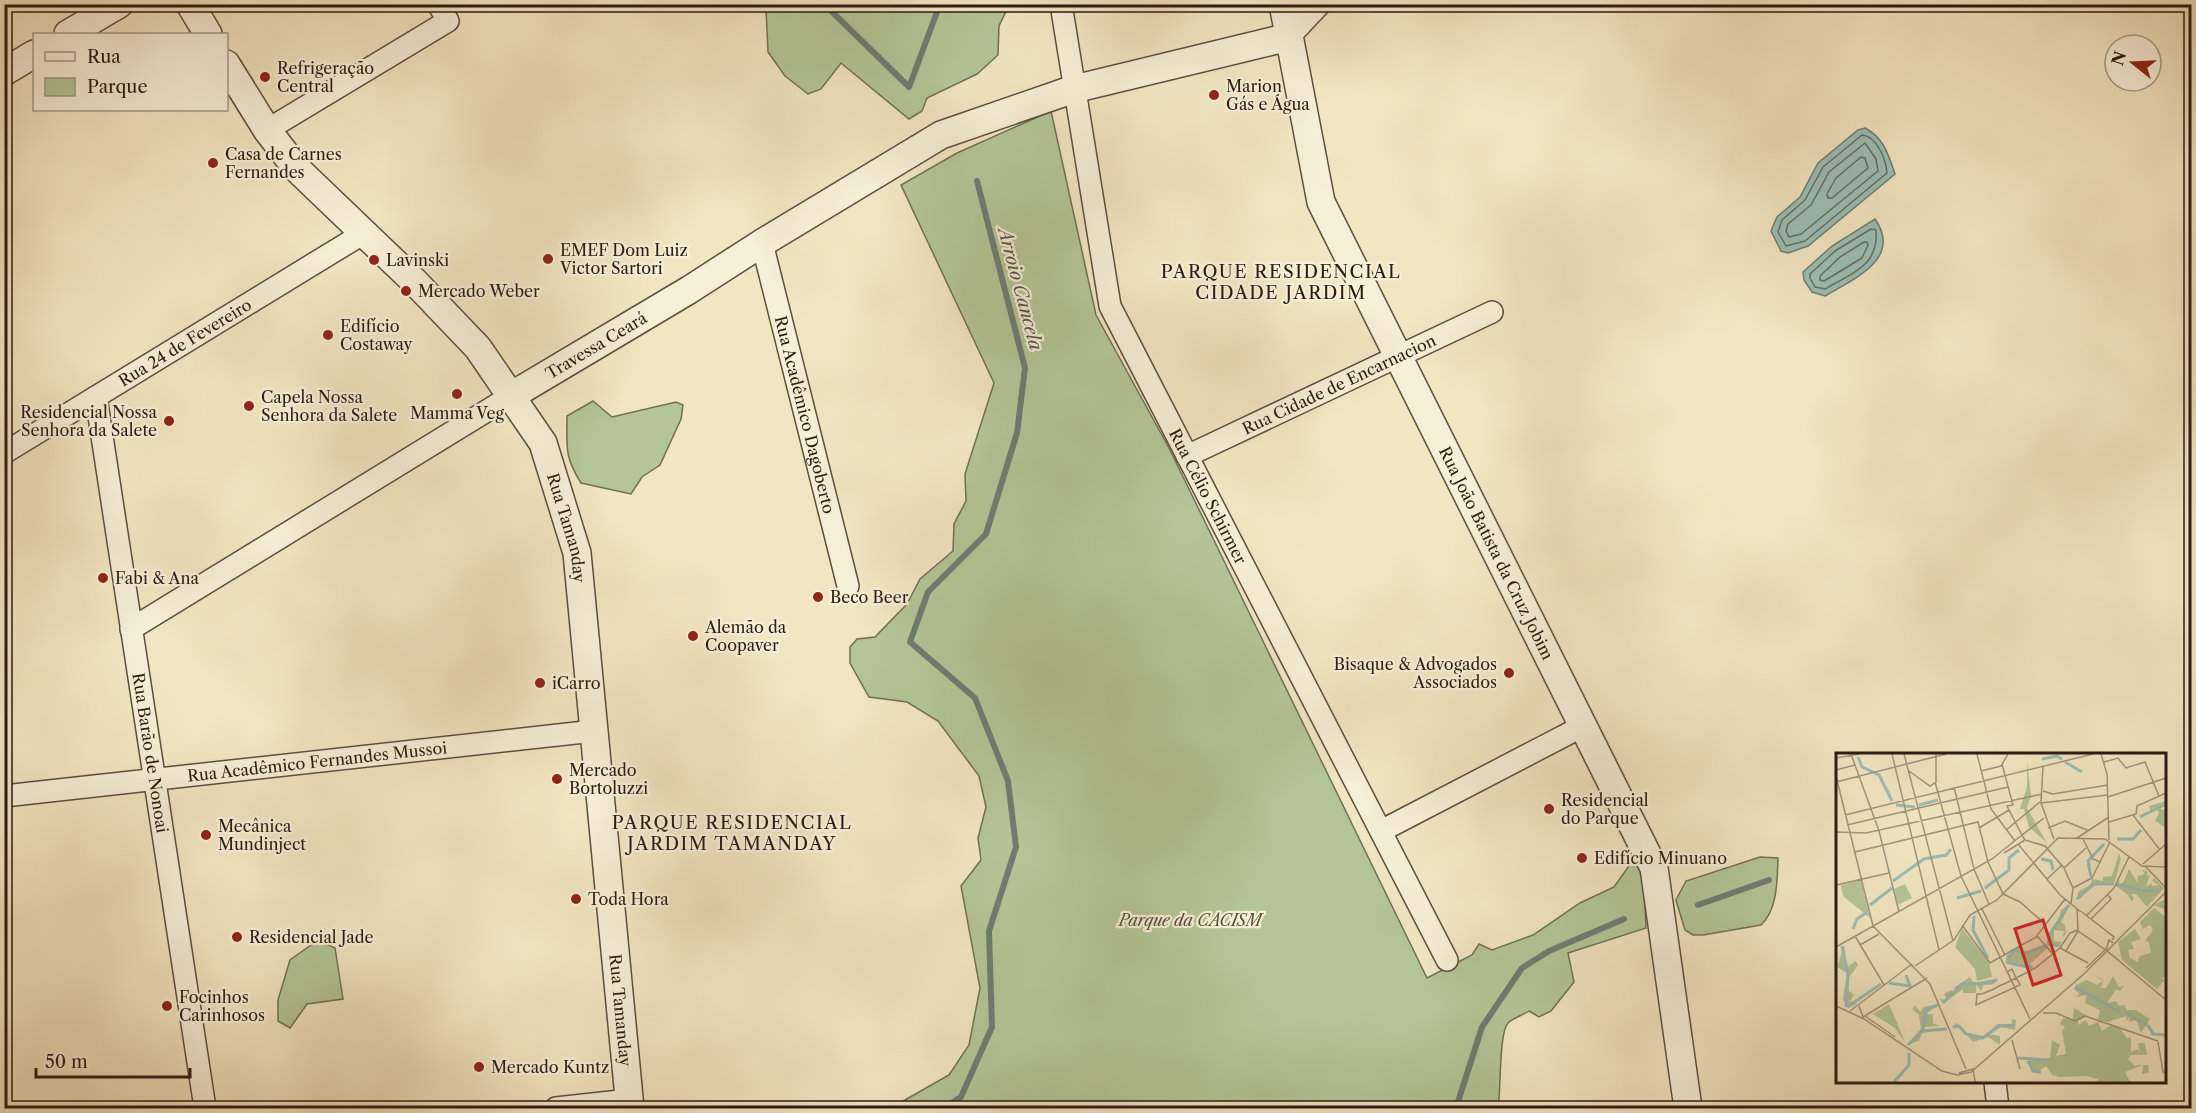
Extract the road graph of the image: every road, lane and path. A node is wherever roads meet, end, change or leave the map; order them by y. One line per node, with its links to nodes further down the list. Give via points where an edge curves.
1 (119, 4): 7 (street)
2 (190, 4): 8 (street)
3 (438, 4): 14 (street, via 448,21)
4 (1061, 4): 13 (street, Rua Célio Schirmer)
5 (1283, 4): 9 (street, Rua João Batista da Cruz Jobim)
6 (1320, 4): 9 (street)
7 (70, 33)
8 (207, 33)
9 (1289, 36): 13 (street, Travessa Ceará); 18 (street, Rua João Batista da Cruz Jobim, via 1321,202)
10 (33, 55): 12 (street)
11 (228, 67): 14 (street, Rua Tamanday)
12 (4, 72)
13 (1074, 89): 16 (street, Travessa Ceará, via 941,135); 22 (street, Rua Célio Schirmer, via 1110,306)
14 (267, 130): 15 (street, Rua Tamanday, via 297,169)
15 (364, 233): 19 (street, Rua Tamanday, via 478,348); 20 (street, Rua 24 de Fevereiro)
16 (762, 243): 19 (street, Travessa Ceará); 23 (street, Rua Acadêmico Dagoberto)
17 (1492, 312): 18 (street, Rua Cidade de Encarnacion)
18 (1398, 356): 22 (street, Rua Cidade de Encarnacion); 25 (street, Rua João Batista da Cruz Jobim)
19 (511, 396): 24 (street, Travessa Ceará); 26 (street, Rua Tamanday, via 543,443 577,553)
20 (96, 397): 21 (street, Rua 24 de Fevereiro); 24 (street, Rua Barão de Nonoai)
21 (4, 453)
22 (1187, 456): 29 (street, Rua Célio Schirmer)
23 (848, 586)
24 (131, 628): 27 (street, Rua Barão de Nonoai)
25 (1583, 726): 29 (street); 35 (street, Rua João Batista da Cruz Jobim, via 1654,868)
26 (594, 731): 27 (street, Rua Acadêmico Fernandes Mussoi); 32 (street, Rua Tamanday)
27 (154, 779): 28 (street, Rua Acadêmico Fernandes Mussoi); 33 (street, Rua Barão de Nonoai)
28 (4, 796)
29 (1381, 831): 30 (street, Rua Célio Schirmer)
30 (1447, 960)
31 (1995, 1083): 36 (street)
32 (630, 1104): 34 (street)
33 (205, 1108)
34 (555, 1108)
35 (1688, 1108)
36 (1998, 1108)

